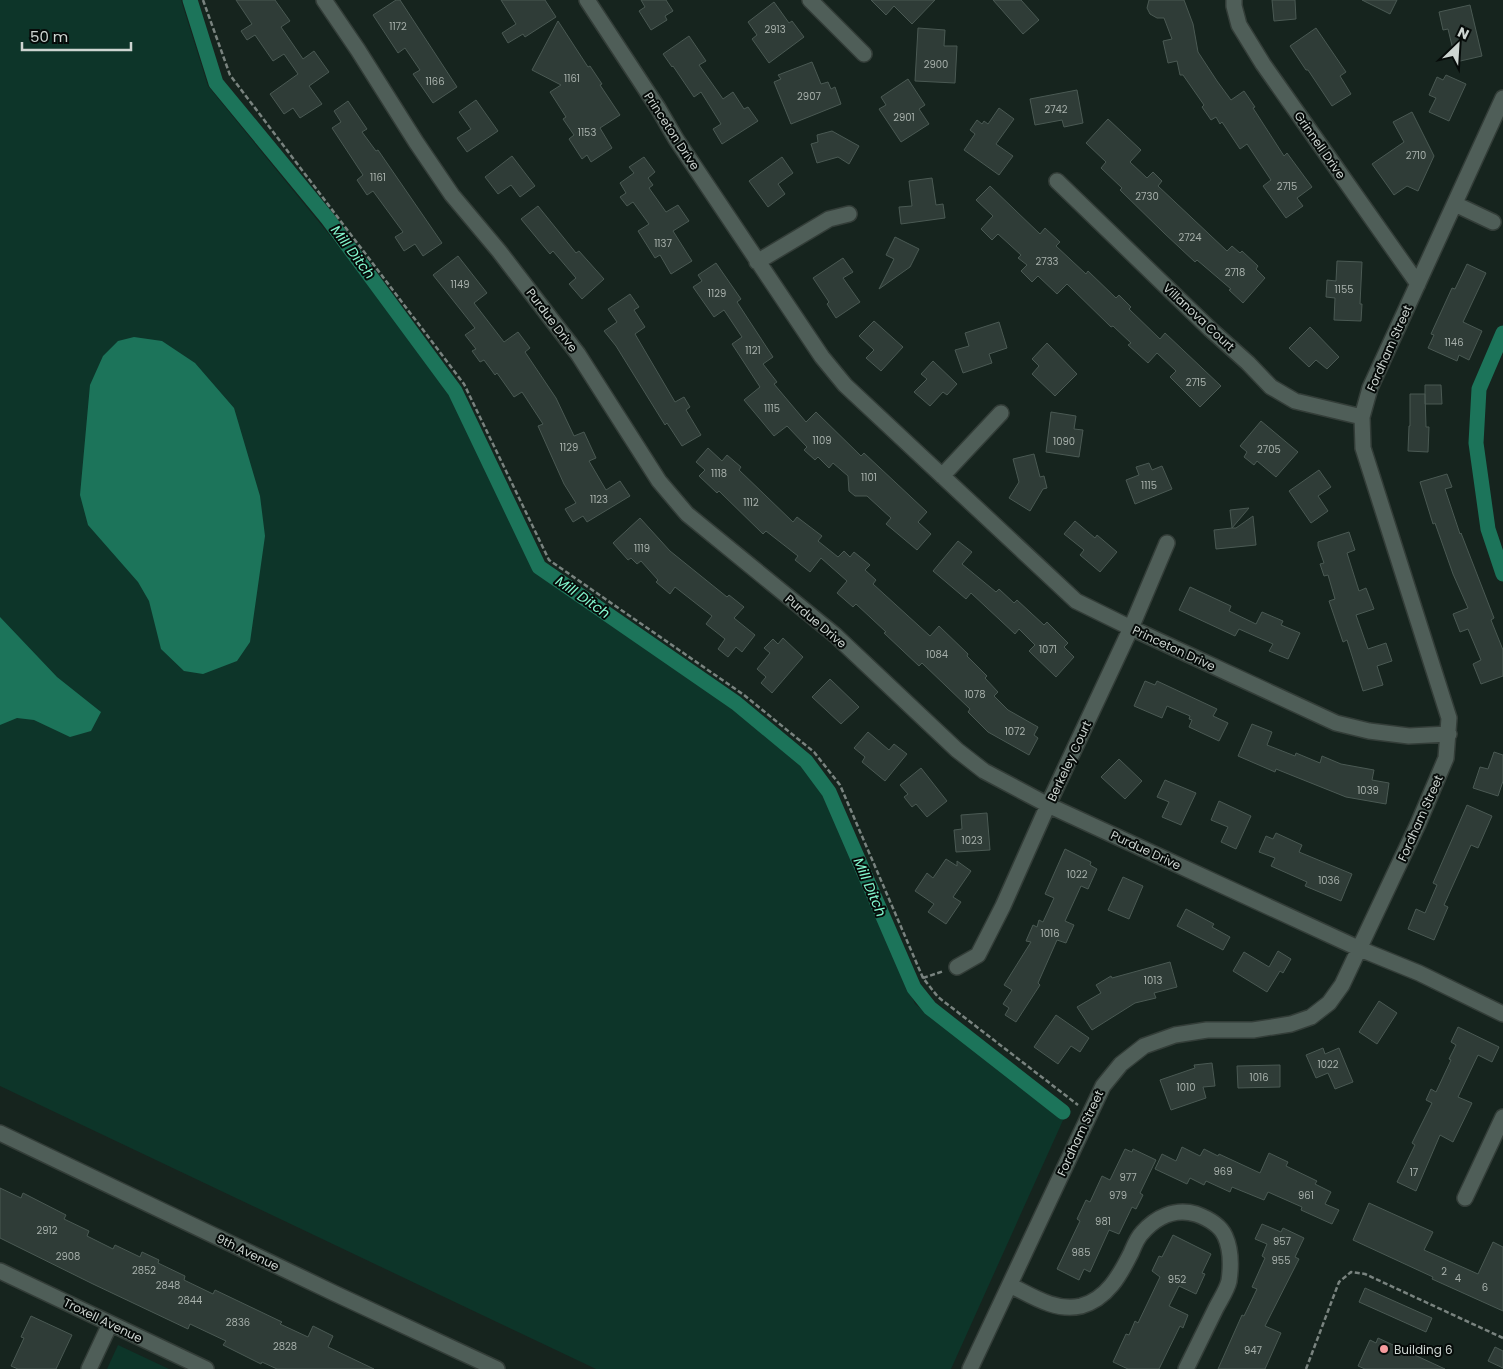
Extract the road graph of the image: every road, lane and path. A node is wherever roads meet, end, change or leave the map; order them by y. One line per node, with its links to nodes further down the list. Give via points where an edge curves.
1 (203, 0): 23 (path, via 230,75 464,384 549,560 744,695 814,752 840,785)
2 (588, 0): 12 (street, Princeton Drive)
3 (810, 0): 6 (street)
4 (1234, 0): 13 (street, Grinnell Drive, via 1239,25 1263,64)
5 (330, 2): 20 (street, Purdue Drive, via 452,195 578,354 659,481 687,514 835,635 957,750 984,771)
6 (864, 54)
7 (1503, 98): 9 (street, Fordham Street)
8 (1056, 181): 15 (street, Villanova Court, via 1271,388 1294,401)
9 (1454, 204): 11 (street); 13 (street, Fordham Street)
10 (849, 214): 12 (street, via 829,219)
11 (1493, 222)
12 (758, 262): 16 (street, Princeton Drive, via 822,357 845,385)
13 (1418, 284): 15 (street, Fordham Street, via 1370,388)
14 (1001, 413): 16 (street)
15 (1362, 417): 19 (street, Fordham Street, via 1363,448 1449,718)
16 (942, 476): 18 (street, Princeton Drive, via 1076,601)
17 (1167, 543): 18 (street, Berkeley Court)
18 (1131, 628): 19 (street, Princeton Drive, via 1336,722 1369,732 1409,736); 20 (street, Berkeley Court)
19 (1449, 734): 21 (street, Fordham Street, via 1443,766)
20 (1048, 805): 21 (street, Purdue Drive); 22 (street, Berkeley Court, via 1004,906 978,955)
21 (1360, 949): 24 (street, Purdue Drive, via 1419,973); 25 (street, Fordham Street, via 1342,985 1329,1003 1311,1017 1253,1030 1207,1030 1175,1035 1144,1046 1115,1071)
22 (957, 967): 23 (path)
23 (923, 978): 25 (path, via 938,997)
24 (1503, 1014)
25 (1089, 1113): 30 (street, Fordham Street)
26 (1503, 1117): 28 (street)
27 (0, 1133): 35 (street, 9th Avenue)
28 (1465, 1198)
29 (0, 1271): 31 (street, Troxell Avenue)
30 (1010, 1285): 36 (street, Fordham Street); 37 (street, via 1047,1303 1066,1308 1081,1306 1108,1290 1122,1272 1141,1234 1156,1220 1169,1213 1188,1212 1205,1217 1226,1237 1231,1259 1229,1281)
31 (110, 1324): 33 (street); 34 (street, Troxell Avenue)
32 (1503, 1338): 38 (path, via 1365,1274 1351,1272 1339,1282)
33 (89, 1369)
34 (206, 1369)
35 (497, 1369)
36 (970, 1369)
37 (1186, 1369)
38 (1306, 1369)

